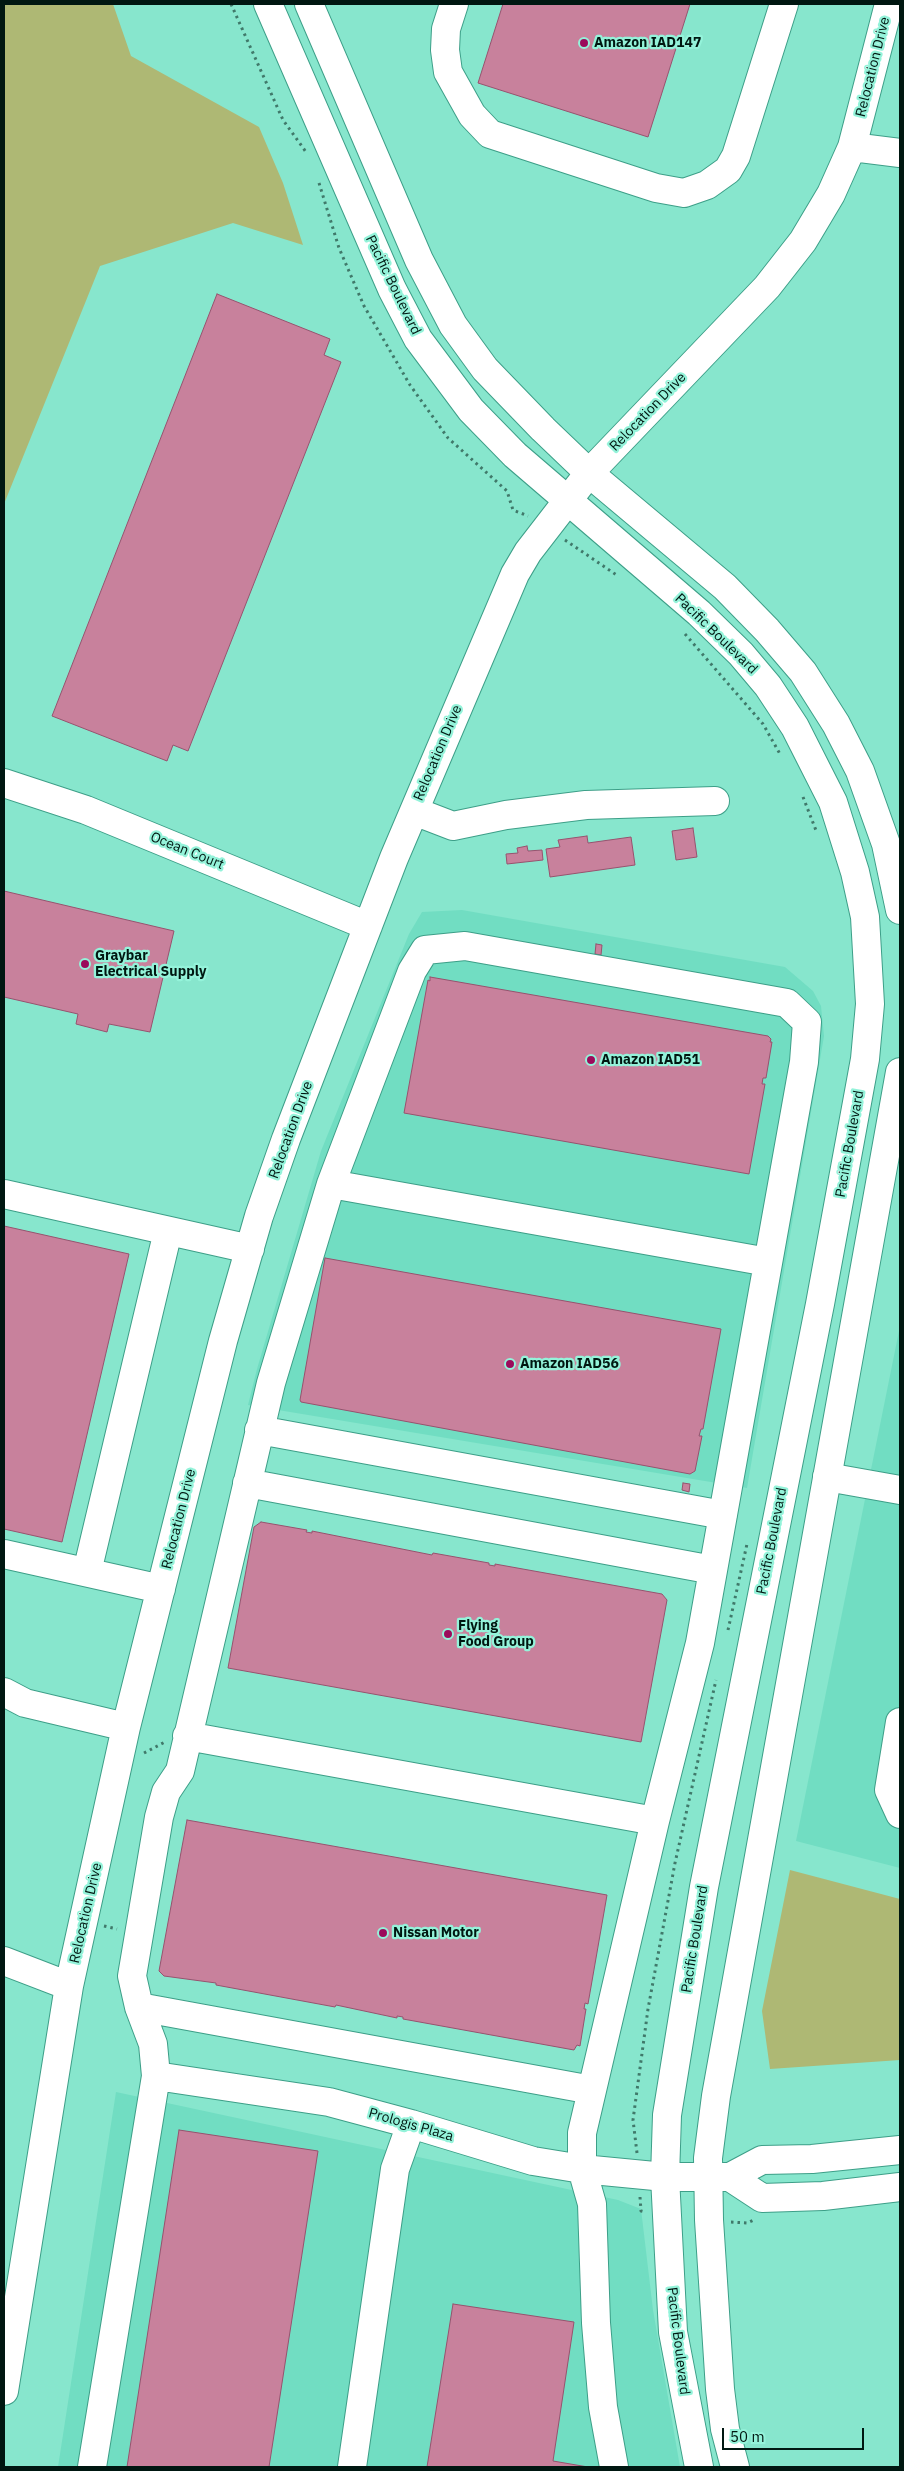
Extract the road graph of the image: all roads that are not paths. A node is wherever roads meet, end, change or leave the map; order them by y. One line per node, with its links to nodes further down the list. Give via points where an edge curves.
1 (268, 4): 9 (main road, Pacific Boulevard, via 392,289 418,339 471,410)
2 (309, 4): 8 (main road, via 419,260 454,325 485,369)
3 (454, 4): 4 (main road, via 446,29 448,72 472,116 490,134 656,188 684,193 707,185 728,170 736,156)
4 (784, 4)
5 (889, 4): 6 (main road, Relocation Drive)
6 (852, 147): 7 (main road); 8 (main road, Relocation Drive, via 831,194 803,241 767,288)
7 (900, 153)
8 (589, 473): 9 (main road, Relocation Drive); 13 (main road, via 725,587 803,672 836,724 860,771 886,844)
9 (567, 501): 12 (main road, Relocation Drive, via 528,552 507,591); 44 (main road, Pacific Boulevard, via 699,613 742,654 768,686 795,727 833,802 855,872 865,917 868,951 870,1004 865,1059 820,1304 704,1887 668,2115)
10 (4, 783): 14 (main road, Ocean Court, via 86,810)
11 (715, 801): 12 (main road, via 586,805 506,815 454,826)
12 (414, 811): 14 (main road, Relocation Drive)
13 (900, 910)
14 (368, 926): 19 (main road, Relocation Drive, via 286,1139)
15 (900, 1072): 22 (main road)
16 (331, 1184): 20 (main road); 20 (main road, via 412,971 425,950 465,946 787,1004 807,1022 804,1062); 21 (main road)
17 (4, 1194): 18 (main road)
18 (168, 1231): 19 (main road); 28 (main road)
19 (250, 1249): 29 (main road, Relocation Drive, via 223,1341)
20 (768, 1262): 25 (main road)
21 (260, 1430): 23 (main road); 25 (main road)
22 (827, 1477): 24 (main road); 45 (main road, via 716,2096)
23 (247, 1483): 27 (main road); 32 (main road)
24 (900, 1490)
25 (723, 1515): 27 (main road)
26 (4, 1554): 28 (main road)
27 (713, 1570): 35 (main road, via 700,1643)
28 (87, 1572): 29 (main road)
29 (161, 1589): 33 (main road, Relocation Drive)
30 (4, 1692): 33 (main road)
31 (900, 1722): 34 (main road, via 889,1790)
32 (187, 1736): 35 (main road); 38 (main road, via 180,1771 166,1792 139,1933 132,1976)
33 (124, 1740): 37 (main road, Relocation Drive)
34 (900, 1814)
35 (655, 1821): 40 (main road)
36 (4, 1961): 37 (main road)
37 (69, 1986): 47 (main road, Relocation Drive)
38 (139, 2007): 39 (main road, via 153,2044); 40 (main road)
39 (156, 2076): 41 (main road, Prologis Plaza, via 329,2102); 50 (main road)
40 (592, 2090): 43 (main road, via 582,2133)
41 (411, 2124): 43 (main road, Prologis Plaza, via 533,2161); 51 (main road, via 395,2169)
42 (900, 2150): 45 (main road, via 812,2159 762,2160)
43 (582, 2169): 44 (main road, Prologis Plaza); 52 (main road, via 592,2204 596,2332 603,2407)
44 (664, 2176): 45 (main road, Prologis Plaza); 53 (main road, Pacific Boulevard, via 673,2332)
45 (719, 2176): 46 (main road, via 762,2198 823,2196); 54 (main road, via 720,2389)
46 (900, 2187)
47 (25, 2257): 48 (main road); 49 (main road, Relocation Drive)
48 (4, 2275)
49 (4, 2391)
50 (92, 2467)
51 (352, 2467)
52 (614, 2467)
53 (698, 2467)
54 (735, 2467)

